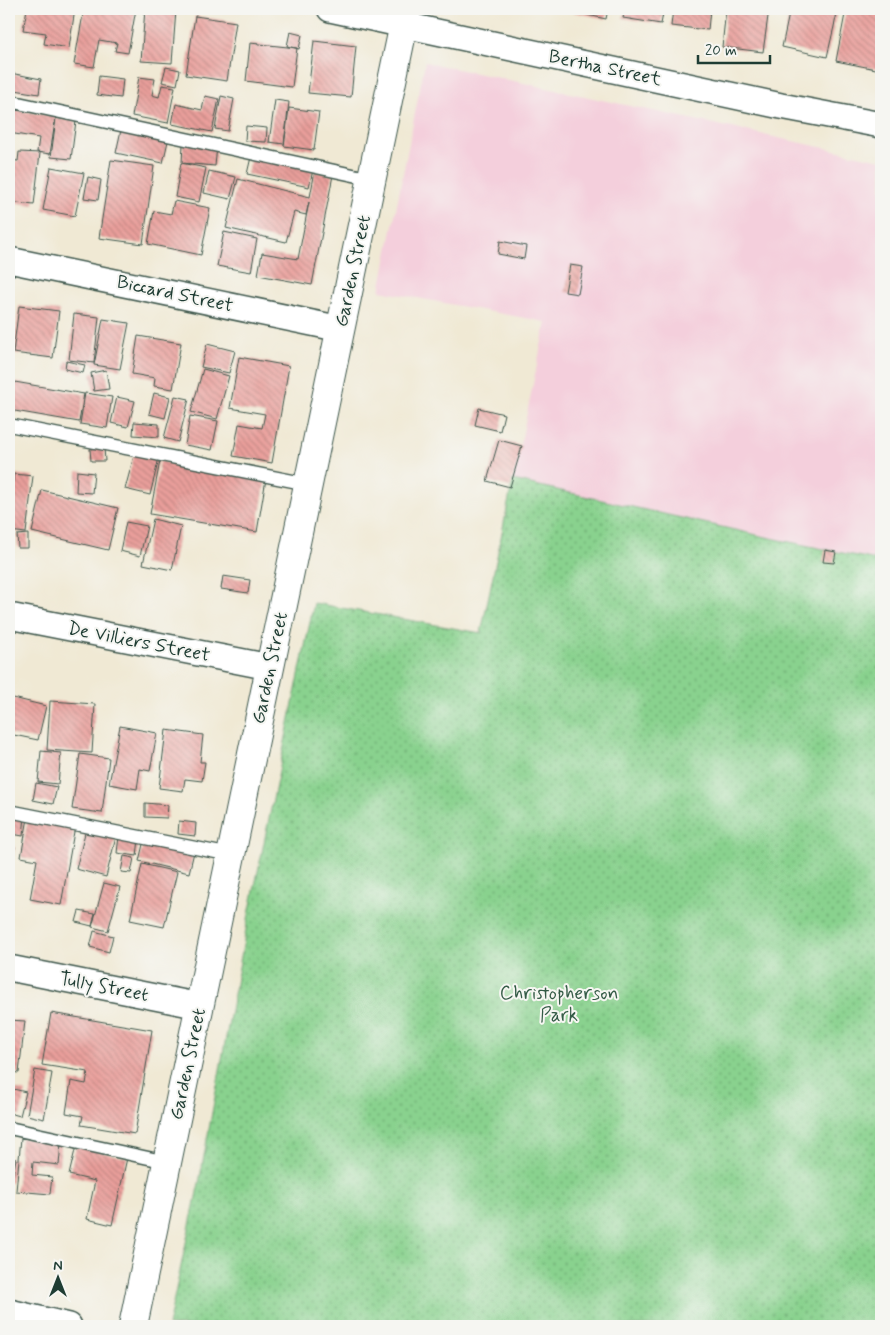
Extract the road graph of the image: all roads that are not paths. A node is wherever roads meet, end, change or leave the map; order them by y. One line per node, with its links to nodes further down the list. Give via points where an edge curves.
1 (330, 9): 2 (street, Bertha Street)
2 (405, 16): 4 (street, Bertha Street, via 781,106); 5 (street, Garden Street)
3 (9, 101): 5 (lane)
4 (881, 125)
5 (372, 179): 7 (street, Garden Street)
6 (9, 260): 7 (street, Biccard Street)
7 (340, 329): 9 (street, Garden Street)
8 (9, 425): 9 (lane)
9 (308, 484): 11 (street, Garden Street)
10 (9, 616): 11 (street, De Villiers Street)
11 (270, 668): 13 (street, Garden Street)
12 (9, 812): 13 (lane)
13 (231, 855): 15 (street, Garden Street)
14 (9, 968): 15 (street, Tully Street)
15 (200, 1006): 17 (street, Garden Street)
16 (9, 1128): 17 (lane)
17 (167, 1162): 20 (street, Garden Street)
18 (9, 1312): 19 (street)
19 (69, 1326)
20 (133, 1326)

